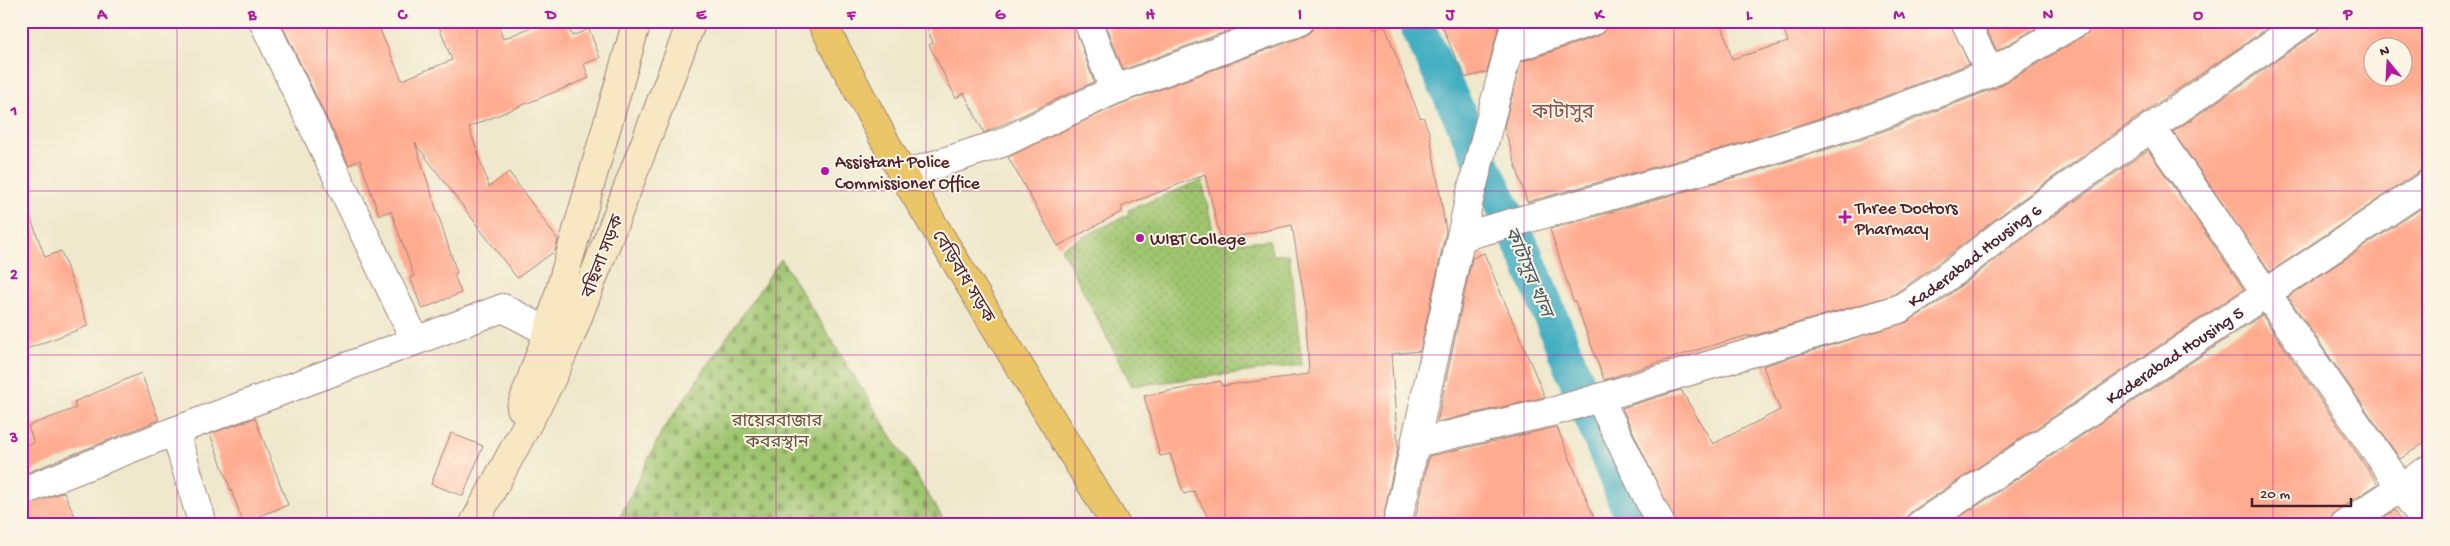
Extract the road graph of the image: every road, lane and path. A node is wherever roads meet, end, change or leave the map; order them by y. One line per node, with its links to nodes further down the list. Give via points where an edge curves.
1 (262, 21): 21 (street)
2 (637, 21): 20 (main road, বছিলা সড়ক)
3 (692, 21): 26 (main road, বছিলা সড়ক, via 571,335 551,380)
4 (822, 21): 16 (highway, বেড়িবাধ সড়ক)
5 (1088, 21): 14 (street)
6 (1516, 21): 12 (street)
7 (1593, 21): 12 (street)
8 (1965, 21): 13 (street)
9 (2079, 21): 13 (street)
10 (2306, 21): 15 (street, Kaderabad Housing 6)
11 (1285, 24): 14 (street)
12 (1510, 49): 18 (street, via 1493,104)
13 (1990, 73): 18 (street, via 1870,119 1739,160)
14 (1114, 90): 16 (street, via 1002,144)
15 (2151, 127): 19 (street); 22 (street, Kaderabad Housing 6, via 1994,238 1931,290 1900,309)
16 (903, 175): 31 (highway, বেড়িবাধ সড়ক)
17 (2429, 184): 19 (street, Kaderabad Housing 5)
18 (1461, 237): 24 (street)
19 (2267, 294): 27 (street); 34 (street, Kaderabad Housing 5)
20 (548, 332): 21 (street, via 504,308); 26 (main road, বছিলা সড়ক)
21 (415, 340): 23 (street)
22 (1600, 399): 24 (street, Kaderabad Housing 6); 33 (street)
23 (175, 431): 28 (street); 29 (street)
24 (1415, 443): 32 (street)
25 (2429, 469): 27 (street)
26 (494, 482): 30 (main road, বছিলা সড়ক)
27 (2401, 488): 35 (street); 36 (street)
28 (21, 492)
29 (203, 525)
30 (473, 525)
31 (1116, 525)
32 (1397, 525)
33 (1660, 525)
34 (1920, 525)
35 (2344, 525)
36 (2427, 525)

